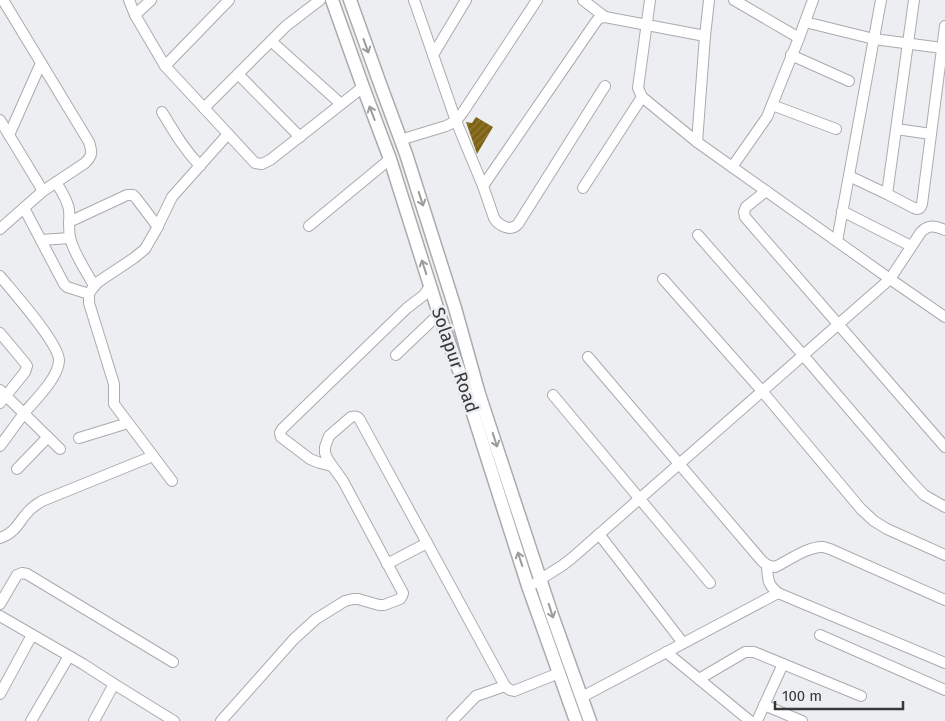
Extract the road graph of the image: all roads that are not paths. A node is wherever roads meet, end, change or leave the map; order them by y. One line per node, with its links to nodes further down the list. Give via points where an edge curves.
1 (3, 0): 32 (street)
2 (129, 0): 19 (street)
3 (151, 0): 19 (street)
4 (229, 0): 33 (street)
5 (320, 0): 27 (street)
6 (332, 0): 37 (main road, Solapur Road)
7 (350, 0): 51 (main road, Solapur Road, one-way to 51)
8 (414, 0): 30 (street)
9 (466, 0): 30 (street)
10 (537, 0): 44 (street)
11 (583, 0): 20 (street)
12 (600, 0): 20 (street)
13 (650, 0): 22 (street)
14 (709, 0): 24 (street)
15 (734, 0): 25 (street)
16 (813, 0): 21 (street)
17 (881, 0): 26 (street)
18 (914, 0): 28 (street)
19 (135, 14): 33 (street)
20 (602, 14): 22 (street); 58 (street)
21 (805, 22): 25 (street); 26 (street)
22 (647, 24): 24 (street); 38 (street, via 638,88)
23 (945, 27): 29 (street)
24 (705, 36): 52 (street)
25 (799, 38): 31 (street)
26 (874, 39): 28 (street); 56 (street)
27 (271, 41): 34 (street); 39 (street)
28 (908, 44): 29 (street); 45 (street)
29 (942, 48): 48 (street)
30 (433, 55): 44 (street)
31 (791, 55): 35 (street); 40 (street)
32 (41, 63): 49 (street); 57 (street, via 92,152 85,163)
33 (165, 66): 41 (street)
34 (238, 74): 41 (street); 50 (street)
35 (849, 81)
36 (605, 86): 58 (street, via 516,227 509,229 496,222)
37 (362, 87): 39 (street); 53 (main road, Solapur Road, one-way to 37)
38 (642, 97): 52 (street); 59 (street)
39 (341, 104): 50 (street)
40 (772, 105): 46 (street); 55 (street)
41 (204, 108): 47 (street)
42 (162, 112): 54 (street, via 188,154)
43 (0, 120): 49 (street)
44 (456, 121): 51 (street); 58 (street)
45 (896, 129): 48 (street); 62 (street)
46 (836, 130)
47 (228, 134): 50 (street, via 255,163 262,164); 54 (street)
48 (931, 134): 62 (street, via 920,208)
49 (9, 135): 60 (street)
50 (300, 137)
51 (400, 140): 87 (main road, Solapur Road, one-way to 87, via 455,308)
52 (697, 142): 55 (street)
53 (390, 159): 66 (street); 78 (main road, Solapur Road, one-way to 53)
54 (200, 166): 67 (street, via 172,198)
55 (732, 167): 61 (street)
56 (849, 176): 62 (street); 64 (street)
57 (56, 182): 60 (street); 65 (street, via 66,198)
58 (483, 186)
59 (583, 188)
60 (43, 191): 63 (street)
61 (766, 191): 73 (street); 82 (street, via 746,207 746,217)
62 (887, 194)
63 (24, 208): 68 (street); 72 (street)
64 (842, 211): 73 (street); 74 (street)
65 (68, 222): 67 (street, via 133,195); 71 (street)
66 (309, 226)
67 (158, 227): 79 (street, via 145,249 98,282)
68 (0, 229)
69 (945, 230): 74 (street, via 935,226 925,228)
70 (698, 235): 85 (street)
71 (70, 238): 72 (street); 79 (street)
72 (41, 240): 79 (street, via 67,287)
73 (837, 241): 77 (street)
74 (911, 246): 77 (street)
75 (0, 276): 92 (street, via 47,334 59,360 54,378)
76 (663, 279): 88 (street)
77 (890, 279): 81 (street); 82 (street)
78 (430, 286): 80 (main road, Solapur Road); 102 (street, via 282,429 283,440 310,459)
79 (92, 290): 93 (street, via 88,302 114,384 114,404)
80 (439, 314): 84 (street); 87 (main road, Solapur Road)
81 (945, 317)
82 (838, 324): 85 (street); 97 (street)
83 (0, 333): 90 (street, via 27,366)
84 (396, 354)
85 (803, 355): 88 (street); 105 (street, via 914,485)
86 (588, 356): 100 (street)
87 (468, 377): 91 (main road, Solapur Road)
88 (762, 391): 100 (street); 109 (street, via 874,521)
89 (553, 395): 104 (street)
90 (2, 396): 92 (street)
91 (474, 396): 112 (main road, Solapur Road, one-way to 112); 114 (main road, Solapur Road, one-way to 91)
92 (24, 414): 94 (street); 96 (street)
93 (128, 423): 95 (street); 99 (street)
94 (48, 437): 98 (street); 101 (street)
95 (79, 438)
96 (0, 446)
97 (945, 447)
98 (60, 449)
99 (153, 456): 103 (street); 107 (street, via 42,501 12,532)
100 (678, 464): 104 (street); 111 (street)
101 (17, 469)
102 (336, 471): 108 (street, via 325,453 329,436 351,417 358,417); 110 (street)
103 (172, 481)
104 (639, 498): 106 (street); 113 (street)
105 (945, 507)
106 (599, 534): 112 (street, via 563,566); 121 (street)
107 (0, 538)
108 (427, 542): 110 (street); 130 (street)
109 (945, 555)
110 (387, 564): 139 (street, via 402,592 400,599 379,605 353,599 316,619)
111 (767, 565): 115 (street, via 769,583); 116 (street, via 775,567 799,554 823,547)
112 (541, 579): 114 (street); 134 (main road, Solapur Road, one-way to 134)
113 (710, 583)
114 (528, 586): 127 (main road, Solapur Road)
115 (778, 593): 121 (street); 125 (street)
116 (945, 600)
117 (0, 604): 124 (street, via 17,575 26,574)
118 (0, 616): 119 (street)
119 (32, 635): 123 (street); 132 (street)
120 (820, 635): 131 (street)
121 (683, 643): 122 (street)
122 (666, 652): 128 (street); 134 (street)
123 (68, 656): 129 (street); 136 (street)
124 (173, 662)
125 (945, 663)
126 (782, 664): 128 (street, via 749,651); 133 (street); 135 (street)
127 (559, 673): 130 (street, via 514,691); 141 (main road, Solapur Road)
128 (699, 679): 143 (street)
129 (114, 684): 137 (street); 138 (street)
130 (505, 686): 140 (street, via 476,696)
131 (945, 690)
132 (0, 694)
133 (861, 696)
134 (582, 697): 142 (main road, Solapur Road)
135 (764, 705): 144 (street); 145 (street)
136 (31, 721)
137 (94, 721)
138 (174, 721)
139 (221, 721)
140 (452, 721)
141 (576, 721)
142 (590, 721)
143 (750, 721)
144 (757, 721)
145 (802, 721)

